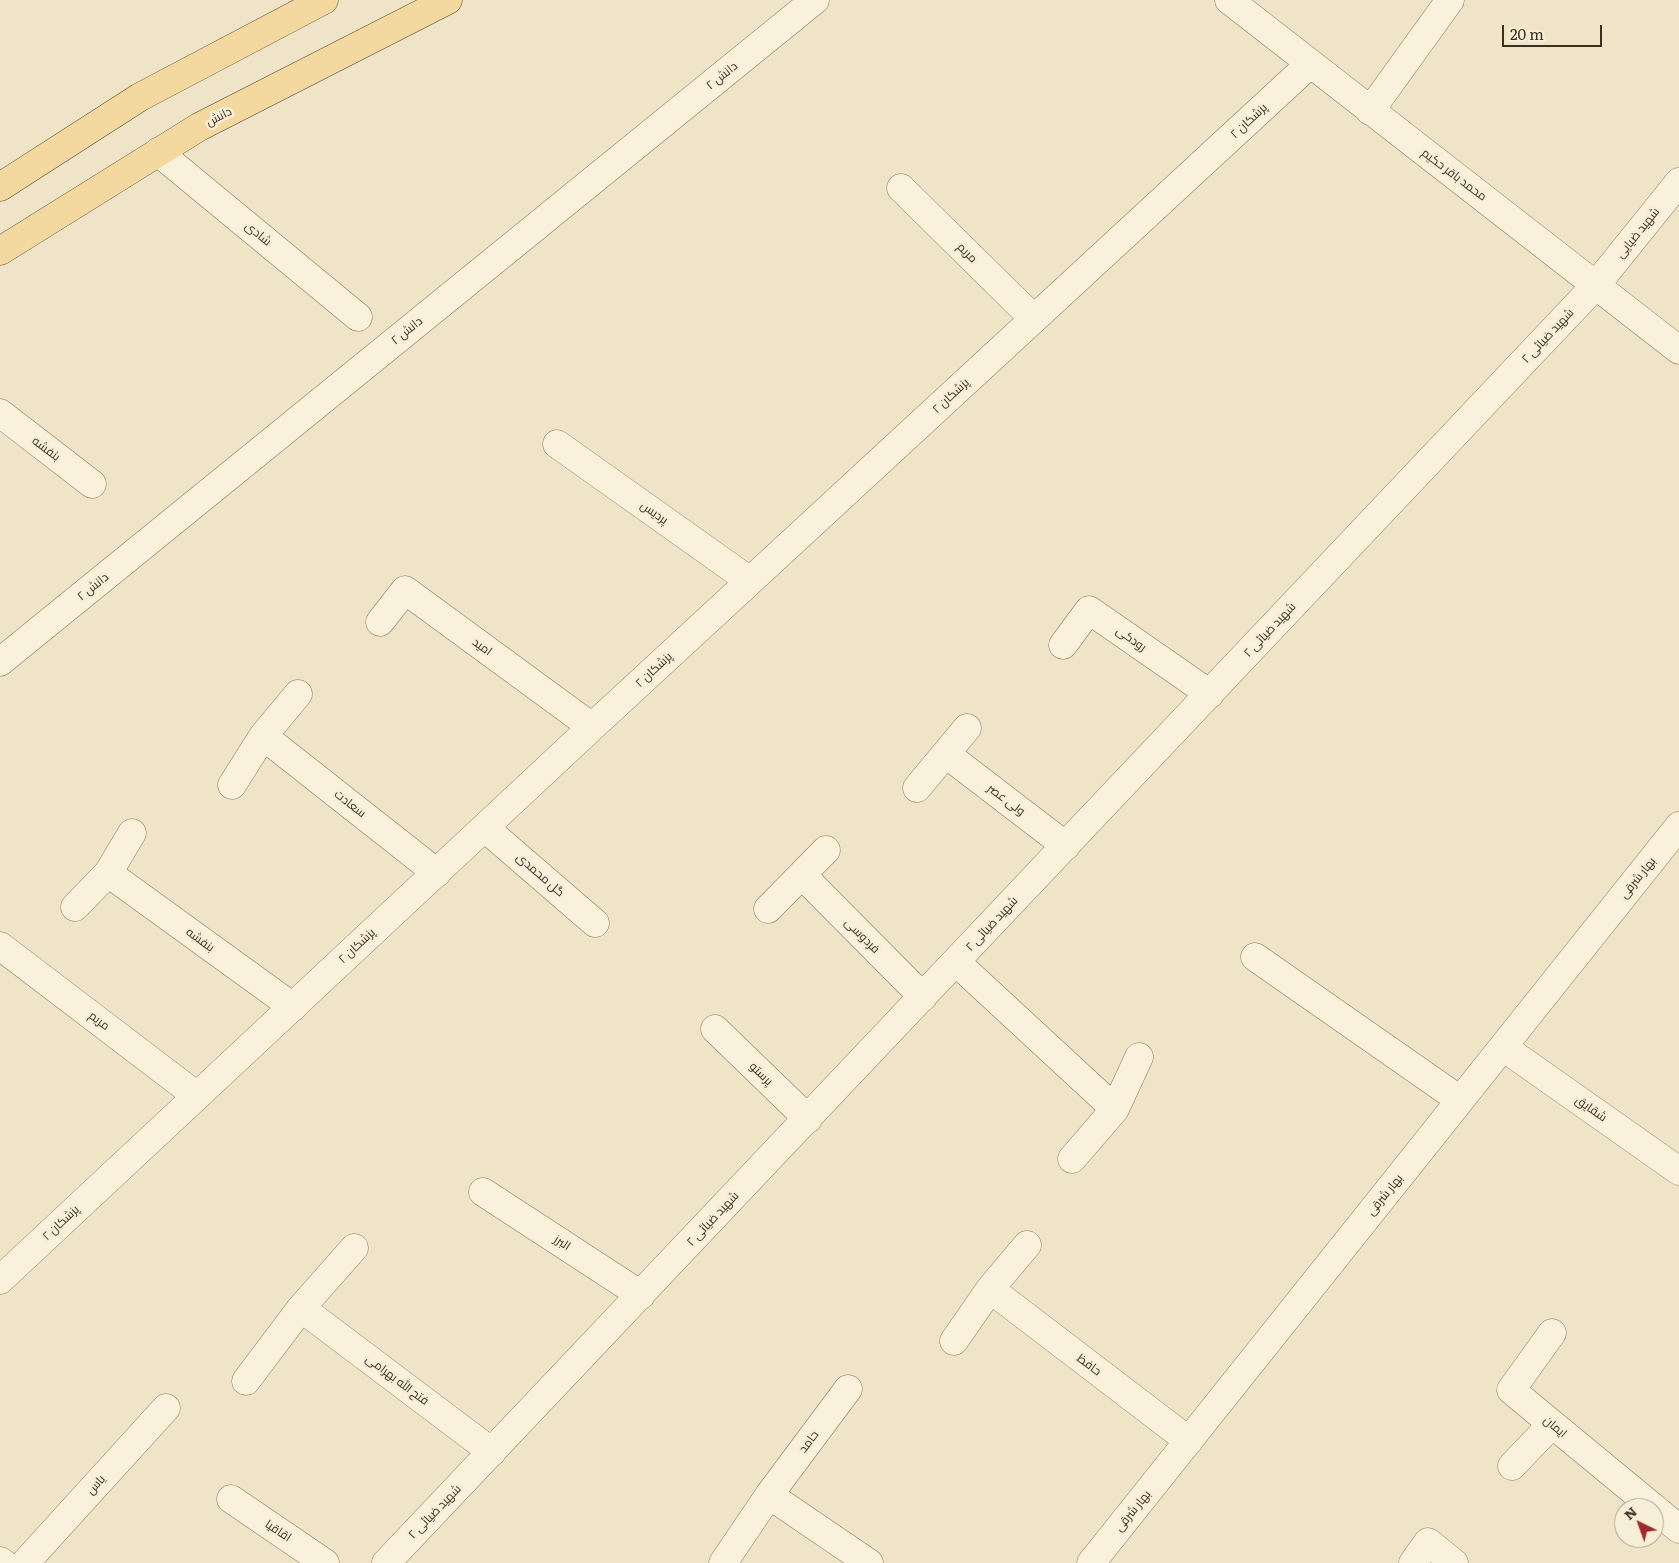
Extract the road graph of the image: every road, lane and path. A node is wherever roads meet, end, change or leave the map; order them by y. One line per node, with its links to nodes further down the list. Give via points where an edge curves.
1 (324, 0): 10 (main road, via 140,97)
2 (448, 0): 8 (main road, دانش, via 199,127)
3 (815, 0): 23 (street, دانش ۲)
4 (1229, 0): 6 (street, محمد باقر حکیم)
5 (1450, 0): 7 (street)
6 (1310, 64): 7 (street, محمد باقر حکیم); 15 (street, پزشکان ۲)
7 (1370, 111): 13 (street, محمد باقر حکیم)
8 (158, 152): 12 (main road, دانش); 14 (street, شادی)
9 (1679, 182): 13 (street, شهید ضیایی)
10 (0, 187)
11 (901, 188): 15 (street, مریم)
12 (0, 251)
13 (1596, 285): 16 (street, محمد باقر حکیم); 25 (street, شهید ضیائی ۲)
14 (358, 317)
15 (1034, 319): 20 (street, پزشکان ۲)
16 (1679, 350)
17 (0, 414): 19 (street, بنفشه)
18 (557, 444): 20 (street, پردیس)
19 (92, 484)
20 (750, 581): 26 (street, پزشکان ۲)
21 (380, 622): 26 (street, امید, via 405,590)
22 (1063, 646): 25 (street, رودکی, via 1089,610)
23 (0, 662)
24 (298, 694): 28 (street)
25 (1210, 694): 35 (street, شهید ضیائی ۲)
26 (592, 727): 33 (street, پزشکان ۲)
27 (967, 728): 29 (street)
28 (264, 736): 30 (street); 37 (street, سعادت)
29 (946, 754): 31 (street); 35 (street, ولی عصر)
30 (232, 785)
31 (917, 788)
32 (1679, 826): 49 (street, بهار شرقی)
33 (485, 828): 37 (street, پزشکان ۲); 42 (street, گل محمدی)
34 (132, 833): 38 (street)
35 (1066, 846): 45 (street, شهید ضیائی ۲)
36 (826, 850): 39 (street)
37 (436, 872): 47 (street, پزشکان ۲)
38 (108, 873): 40 (street); 47 (street, بنفشه)
39 (802, 875): 41 (street); 46 (street, فردوسی)
40 (75, 907)
41 (768, 909)
42 (595, 923)
43 (0, 946): 51 (street, مریم)
44 (1254, 957): 52 (street)
45 (956, 962): 46 (street, شهید ضیائی ۲); 53 (street)
46 (923, 997): 54 (street, شهید ضیائی ۲)
47 (293, 1006): 51 (street, پزشکان ۲)
48 (715, 1029): 54 (street, پرستو)
49 (1503, 1047): 52 (street, بهار شرقی); 56 (street, شقایق)
50 (1139, 1057): 53 (street)
51 (197, 1096): 60 (street, پزشکان ۲)
52 (1460, 1100): 70 (street, بهار شرقی)
53 (1115, 1109): 55 (street)
54 (808, 1118): 62 (street, شهید ضیائی ۲)
55 (1072, 1159)
56 (1679, 1171)
57 (483, 1192): 62 (street, البرز)
58 (1027, 1245): 61 (street)
59 (354, 1248): 63 (street)
60 (0, 1280)
61 (990, 1289): 65 (street); 70 (street, حافظ)
62 (641, 1295): 71 (street, شهید ضیائی ۲)
63 (301, 1308): 66 (street); 71 (street, فتح الله بهرامی)
64 (1552, 1333): 69 (street, ایمان, via 1511,1390)
65 (954, 1341)
66 (246, 1381)
67 (848, 1390): 73 (street, حامد)
68 (166, 1408): 81 (street, یاس)
69 (1552, 1424): 72 (street); 74 (street, ایمان)
70 (1189, 1441): 78 (street, بهار شرقی)
71 (492, 1452): 83 (street, شهید ضیائی ۲)
72 (1512, 1466)
73 (769, 1494): 84 (street, حامد); 85 (street)
74 (1642, 1498)
75 (231, 1499): 82 (street, اقاقیا)
76 (1664, 1516): 77 (street, ایمان)
77 (1679, 1529)
78 (1105, 1558)
79 (0, 1561): 80 (street)
80 (3, 1563)
81 (25, 1563)
82 (325, 1563)
83 (386, 1563)
84 (723, 1563)
85 (869, 1563)
86 (1413, 1563): 87 (street, via 1428,1542)
87 (1454, 1563)

